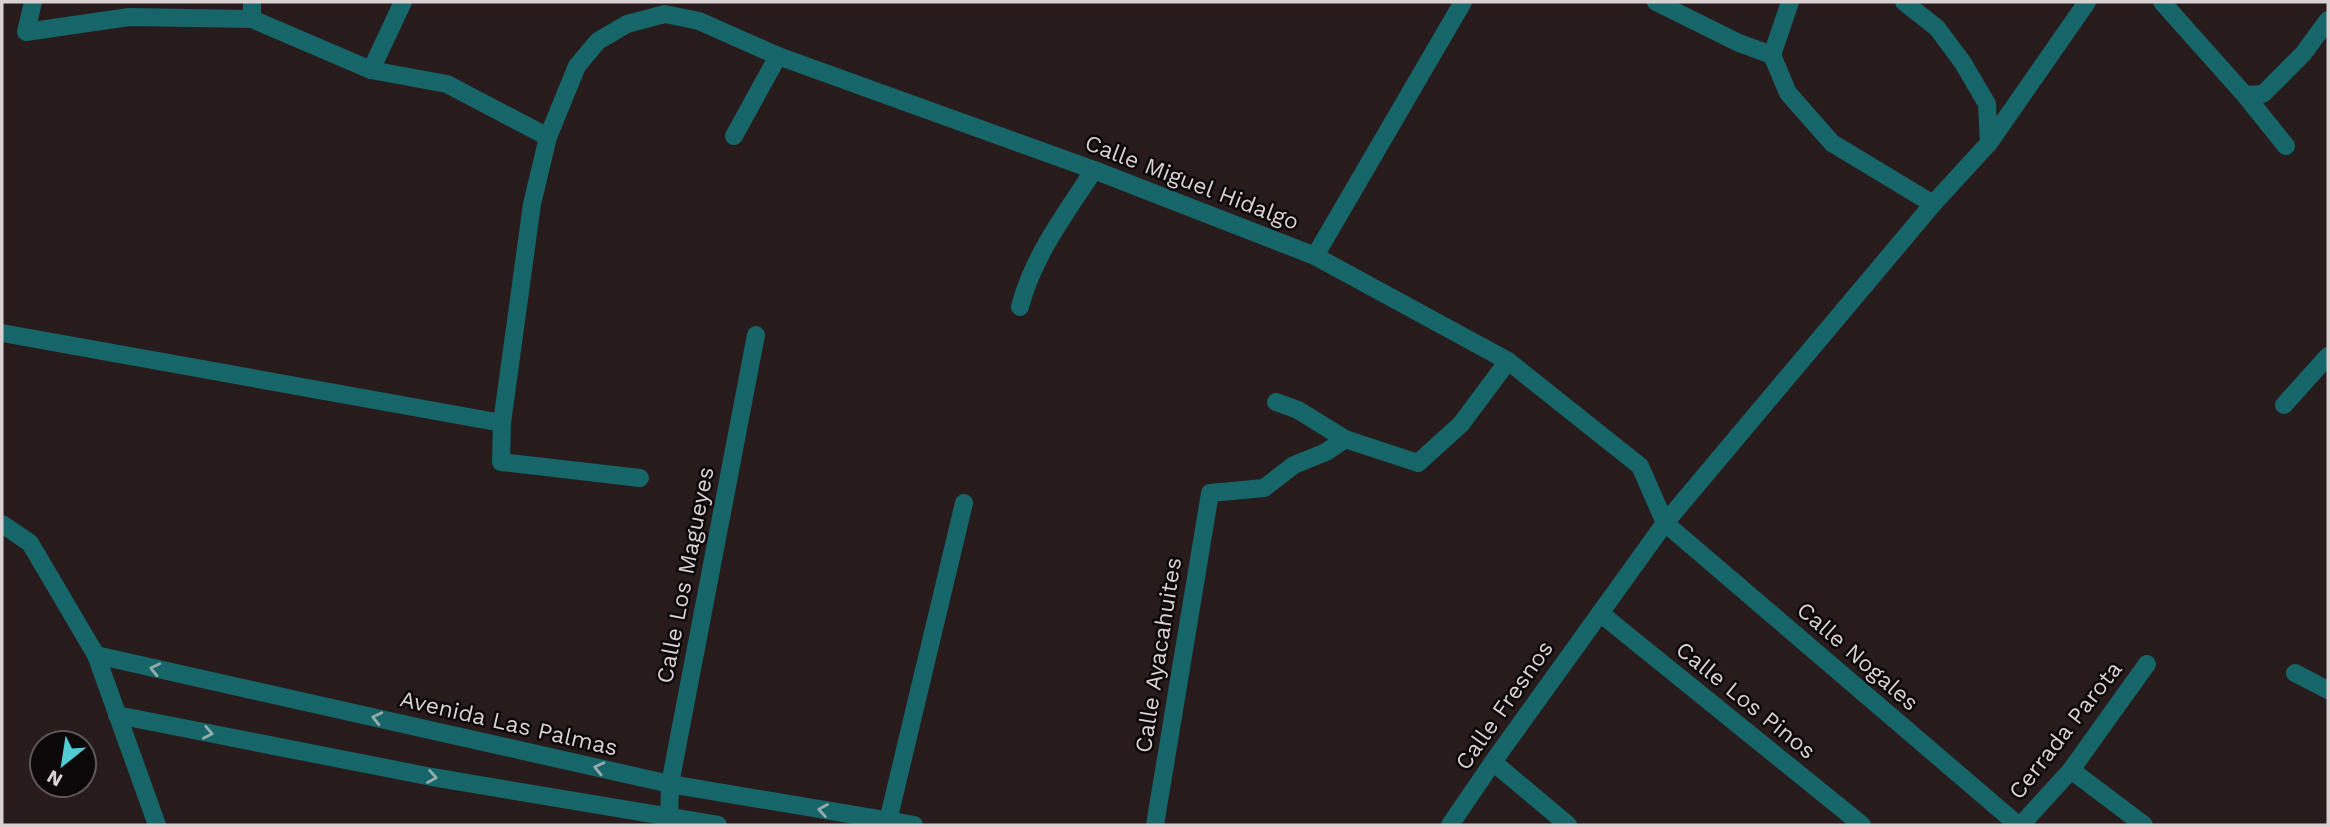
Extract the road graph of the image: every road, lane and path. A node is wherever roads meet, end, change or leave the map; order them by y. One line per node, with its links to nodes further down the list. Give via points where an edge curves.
1 (33, 2): 9 (street, via 26,32 129,17)
2 (403, 2): 13 (street)
3 (1463, 2): 21 (street)
4 (1656, 2): 11 (street)
5 (1790, 2): 11 (street)
6 (1904, 2): 17 (street, via 1937,28 1963,63 1987,104)
7 (2087, 2): 17 (street, Calle Fresnos)
8 (2162, 2): 14 (street)
9 (252, 11): 13 (street)
10 (2328, 20): 14 (street, via 2303,54 2263,94)
11 (1772, 55): 20 (street, via 1788,93 1832,143)
12 (778, 56): 15 (street); 16 (street, Calle Miguel Hidalgo, via 699,21 666,14 627,24 598,41 577,66); 19 (street, Calle Miguel Hidalgo)
13 (371, 70): 16 (street, via 447,84)
14 (2245, 95): 18 (street)
15 (734, 136)
16 (548, 137): 29 (street, Calle Miguel Hidalgo, via 532,204)
17 (1989, 143): 20 (street, Calle Fresnos)
18 (2286, 146)
19 (1094, 170): 21 (street, Calle Miguel Hidalgo); 22 (street, via 1049,239)
20 (1934, 204): 33 (street, Calle Fresnos)
21 (1315, 256): 26 (street, Calle Miguel Hidalgo)
22 (1020, 307)
23 (2, 333): 29 (street)
24 (756, 335): 43 (street, Calle Los Magueyes)
25 (2328, 356): 28 (street)
26 (1507, 361): 30 (street, via 1461,424 1418,463); 33 (street, Calle Miguel Hidalgo, via 1640,466)
27 (1276, 402): 30 (street)
28 (2284, 405)
29 (502, 423): 31 (street, Calle Miguel Hidalgo, via 501,462)
30 (1345, 439): 49 (street, Calle Ayacahuites, via 1294,465 1264,488 1210,493)
31 (640, 478)
32 (964, 502): 45 (street)
33 (1665, 523): 35 (street, Calle Fresnos); 53 (street, Calle Nogales)
34 (2, 524): 36 (street, via 30,543)
35 (1600, 613): 41 (street, Calle Fresnos); 52 (street, Calle Los Pinos)
36 (96, 655): 40 (street); 43 (street, Avenida Las Palmas, one-way to 36)
37 (2147, 664): 42 (street, Cerrada Parota)
38 (2295, 673): 39 (street)
39 (2328, 690)
40 (117, 715): 44 (street, one-way to 44); 46 (street)
41 (1493, 762): 50 (street, Calle Fresnos); 51 (street)
42 (2071, 770): 53 (street, Cerrada Parota); 54 (street)
43 (670, 784): 44 (street, Calle Los Magueyes); 45 (street, Avenida Las Palmas, one-way to 43)
44 (670, 822): 47 (street)
45 (888, 823): 48 (street, Avenida Las Palmas)
46 (157, 825)
47 (718, 825)
48 (914, 825)
49 (1155, 825)
50 (1450, 825)
51 (1568, 825)
52 (1862, 825)
53 (2020, 825)
54 (2144, 825)

